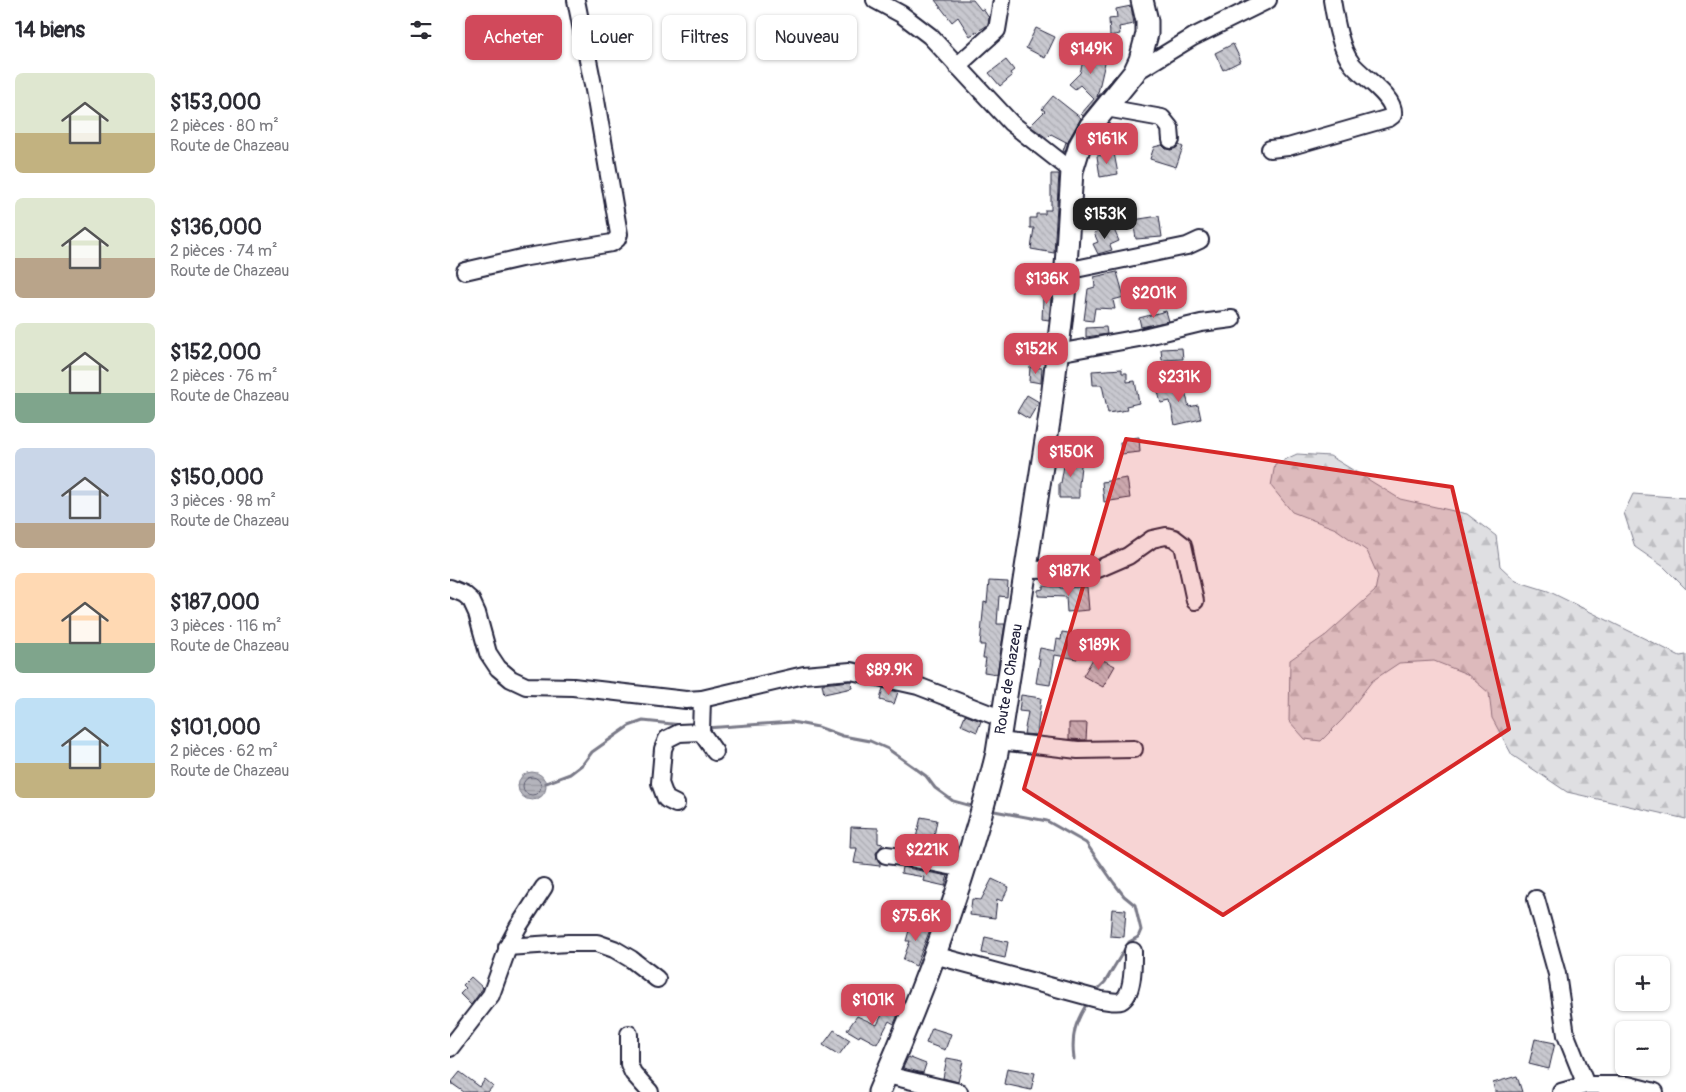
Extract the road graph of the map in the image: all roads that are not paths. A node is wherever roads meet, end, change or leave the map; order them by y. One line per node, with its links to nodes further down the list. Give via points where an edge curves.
1 (576, 0): 14 (street, via 619,234 612,243)
2 (875, 0): 7 (street, via 901,14 930,36)
3 (1002, 0): 7 (street, via 997,30)
4 (1142, 0): 8 (main road, Route de Chazeau, via 1147,34)
5 (1268, 0): 8 (street, via 1193,38)
6 (1332, 0): 11 (street, via 1348,58 1393,107 1393,115 1288,148)
7 (957, 66): 12 (street, via 1011,123)
8 (1134, 73): 9 (main road, Route de Chazeau)
9 (1106, 108): 10 (street, via 1162,118 1170,128); 12 (main road, Route de Chazeau, via 1090,127)
10 (1171, 140)
11 (1270, 149)
12 (1072, 171): 15 (main road, Route de Chazeau)
13 (1200, 240): 15 (street, via 1187,246)
14 (466, 271)
15 (1066, 271): 17 (main road, Route de Chazeau)
16 (1232, 319): 17 (street, via 1201,322 1140,338)
17 (1058, 353): 18 (main road, Route de Chazeau)
18 (1026, 570): 20 (street, via 1098,569 1128,556 1152,539 1166,536 1183,545); 22 (main road, Route de Chazeau)
19 (450, 588): 21 (street, via 471,600 478,613 488,653 498,668 526,686)
20 (1195, 600)
21 (702, 699): 22 (street, via 804,675 851,671 918,686); 23 (street)
22 (1003, 719): 24 (main road, Route de Chazeau)
23 (701, 732): 26 (street); 27 (street, via 679,733 667,739 663,749 660,783 666,799)
24 (999, 741): 25 (street, via 1078,750); 29 (main road, Route de Chazeau)
25 (1134, 749)
26 (715, 752)
27 (676, 804)
28 (886, 855): 29 (street)
29 (964, 869): 34 (main road, Route de Chazeau)
30 (544, 887): 32 (street)
31 (1536, 899): 39 (street, via 1557,974 1566,1035)
32 (507, 947): 35 (street, via 597,943 622,954); 37 (street, via 491,995)
33 (1133, 950): 34 (street, via 1130,987 1121,1001 1114,1002)
34 (934, 954): 38 (main road, Route de Chazeau)
35 (657, 979)
36 (629, 1034): 40 (street, via 629,1064)
37 (450, 1048)
38 (883, 1083): 41 (street)
39 (1586, 1085): 42 (street); 43 (street, via 1628,1085)
40 (650, 1092)
41 (959, 1092)
42 (1561, 1092)
43 (1655, 1092)

